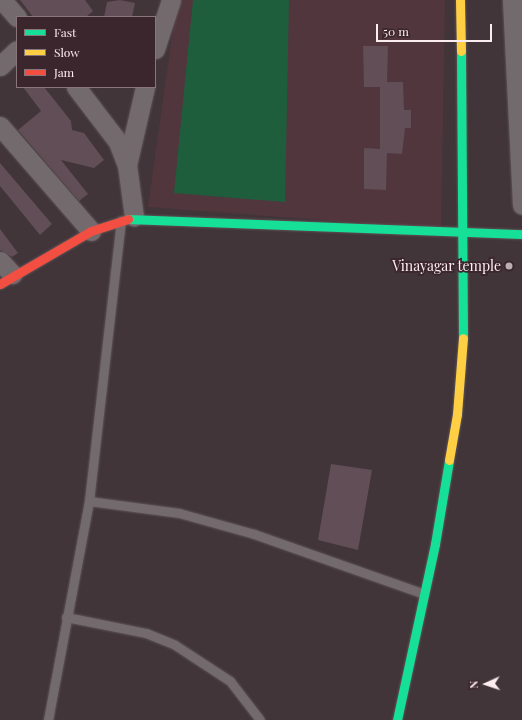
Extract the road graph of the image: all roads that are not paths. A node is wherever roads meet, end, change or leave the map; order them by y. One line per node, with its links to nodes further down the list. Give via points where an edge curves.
1 (2, 0): 5 (street)
2 (171, 0): 6 (street)
3 (460, 0): 16 (street)
4 (512, 0): 13 (street)
5 (16, 16)
6 (156, 46)
7 (16, 51): 8 (street)
8 (0, 66)
9 (77, 88): 12 (street, via 118,142)
10 (145, 88): 12 (street)
11 (0, 126): 15 (street)
12 (127, 165): 14 (street)
13 (522, 205)
14 (128, 219): 15 (street); 16 (street); 19 (lane)
15 (91, 231): 18 (street)
16 (464, 234): 17 (street); 20 (street, via 463,334 457,414)
17 (522, 234)
18 (4, 273)
19 (90, 500): 20 (lane, via 179,513 246,532); 21 (lane)
20 (424, 594): 24 (street)
21 (66, 617): 22 (lane); 23 (lane, via 146,633 175,645 230,681)
22 (48, 720)
23 (260, 720)
24 (397, 720)

